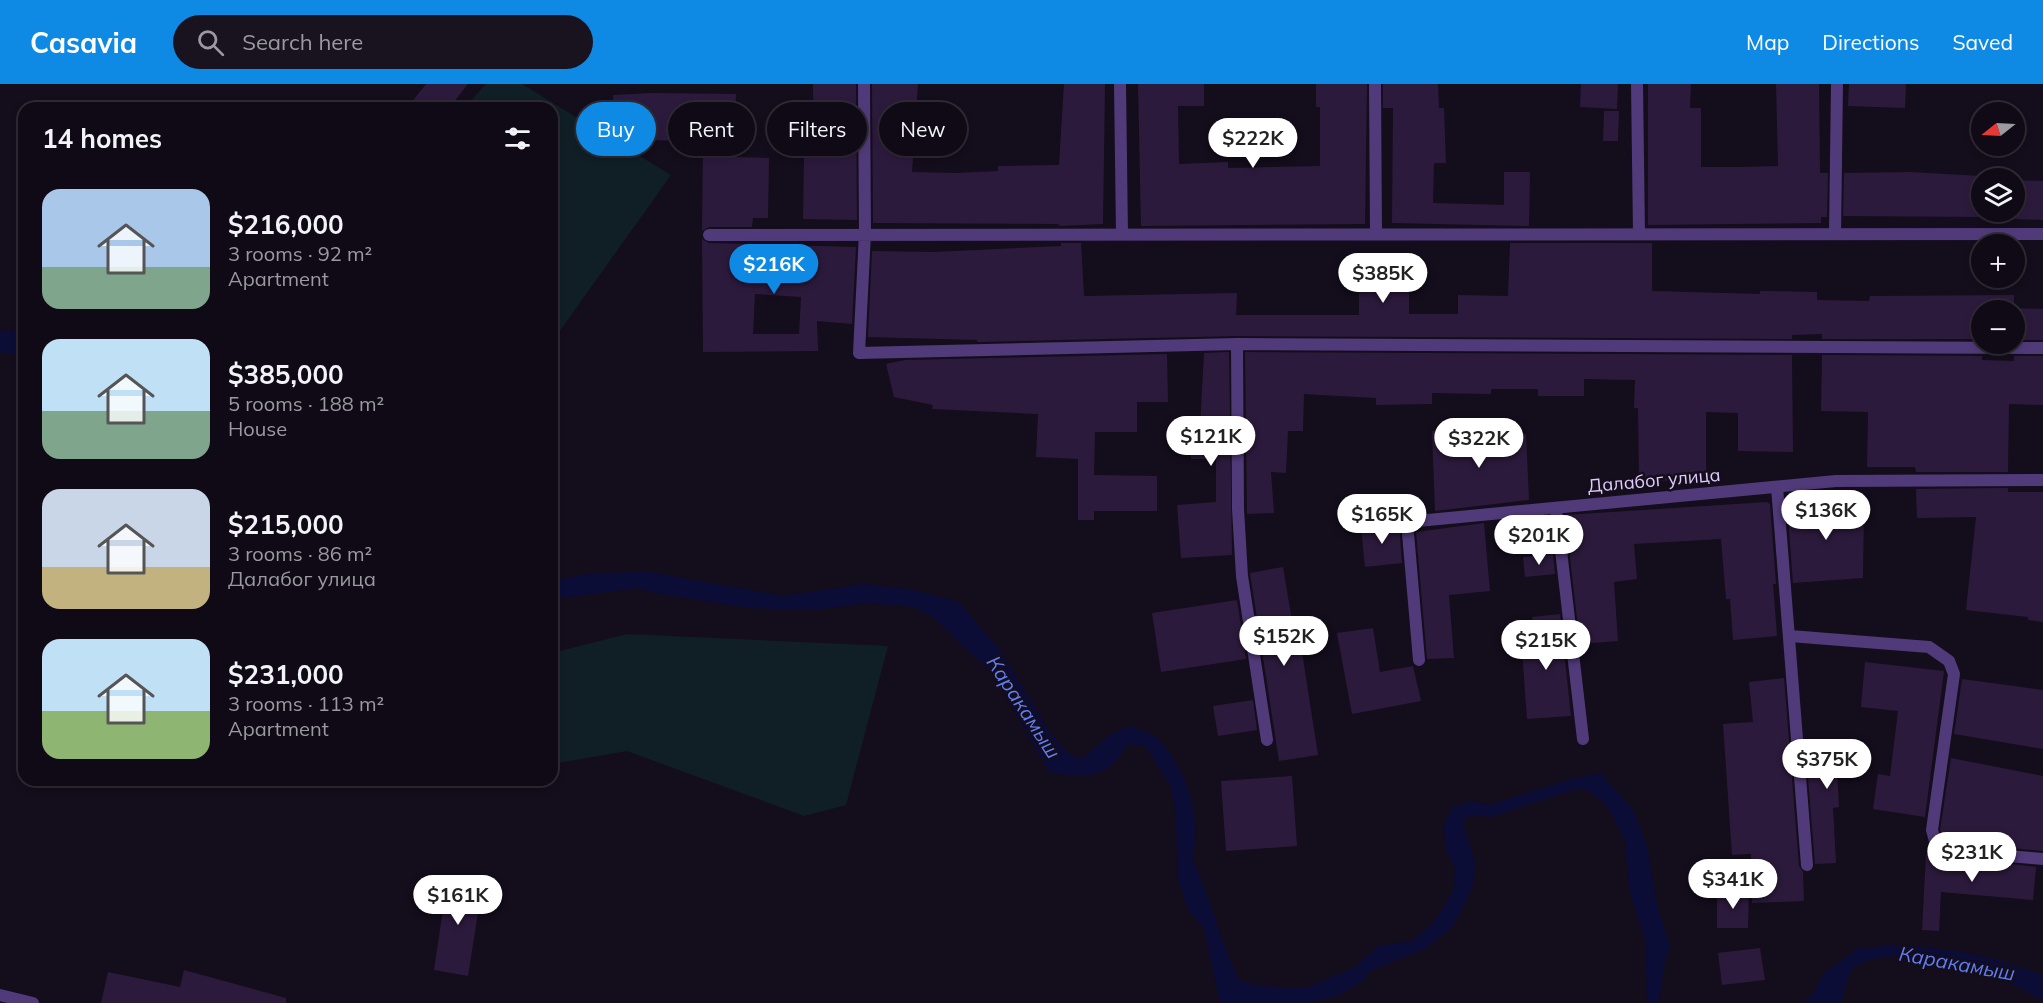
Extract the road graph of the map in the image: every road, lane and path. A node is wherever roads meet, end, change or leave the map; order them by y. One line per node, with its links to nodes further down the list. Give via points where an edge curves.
1 (864, 84): 7 (street)
2 (1120, 84): 8 (street)
3 (1375, 84): 6 (street)
4 (1637, 84): 9 (street)
5 (1837, 84): 10 (street)
6 (1376, 232): 8 (street); 9 (street)
7 (865, 233): 8 (street); 12 (street); 13 (street, via 859,353)
8 (1122, 234)
9 (1639, 234): 10 (street)
10 (1835, 234): 11 (street)
11 (2043, 234)
12 (710, 235)
13 (1237, 344): 14 (street); 21 (street, via 1242,576)
14 (2043, 348)
15 (2043, 480): 16 (street, Далабог улица, via 1836,481)
16 (1777, 486): 17 (street, Далабог улица); 18 (street)
17 (1556, 508): 19 (street, Далабог улица, via 1407,522); 20 (street)
18 (1790, 636): 22 (street, via 1929,647 1949,661 1954,674 1932,830 1936,845 1953,851); 23 (street)
19 (1419, 660)
20 (1583, 739)
21 (1268, 740)
22 (2043, 859)
23 (1807, 866)
24 (0, 995): 25 (street)
25 (33, 1003)

